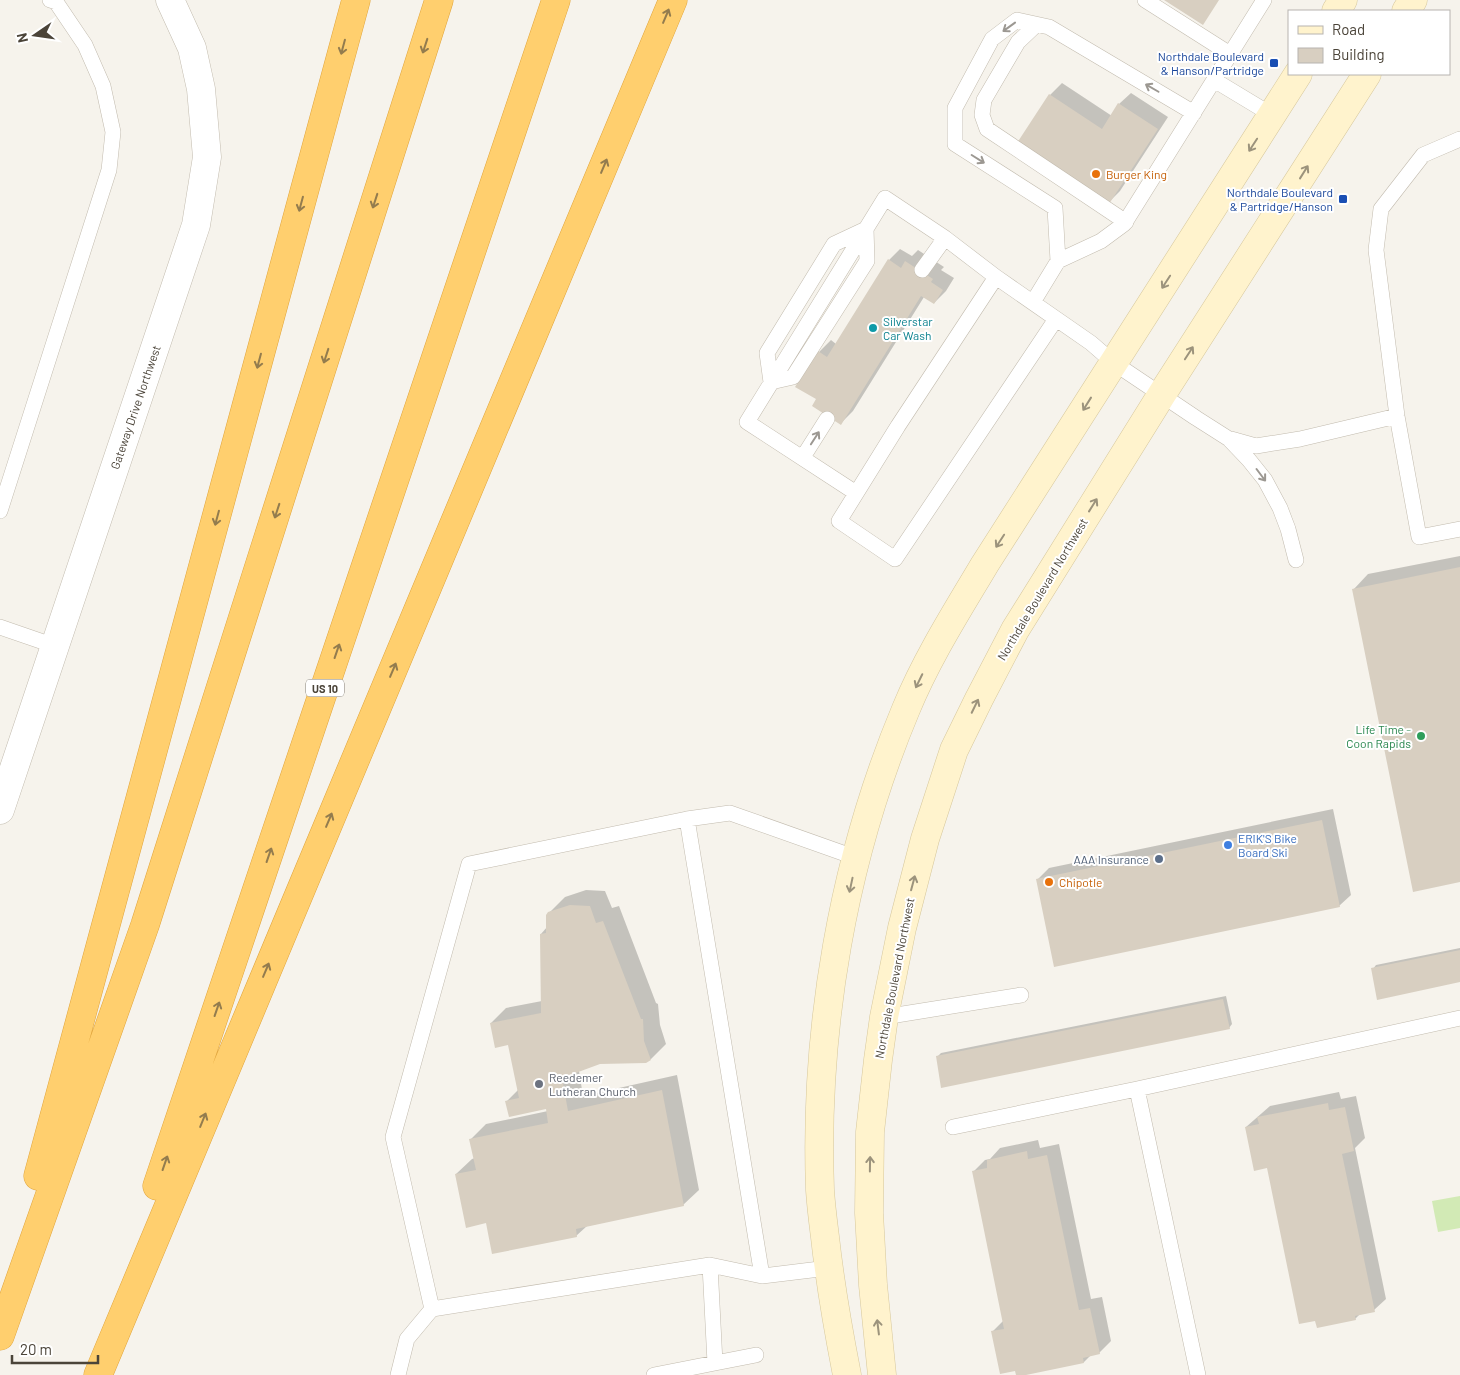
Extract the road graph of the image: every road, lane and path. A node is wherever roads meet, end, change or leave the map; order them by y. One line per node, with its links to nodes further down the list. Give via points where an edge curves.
1 (50, 0): 31 (lane, via 56,2 85,45 102,86 113,132 109,170)
2 (170, 0): 35 (street, Gateway Drive Northwest, via 192,48 201,89 207,157 196,225)
3 (356, 0): 48 (highway, one-way to 48)
4 (440, 0): 49 (highway, one-way to 49, via 144,925)
5 (556, 0): 52 (highway, US 10, one-way to 5)
6 (673, 0): 53 (highway, one-way to 6)
7 (1145, 0): 10 (lane)
8 (1264, 0): 10 (lane)
9 (1036, 25): 14 (lane, one-way to 9, via 1049,27); 17 (lane, via 1018,42 984,100 982,115 987,130); 19 (lane, one-way to 19, via 1017,20 992,39 955,108 954,144 1055,208)
10 (1230, 54): 13 (lane)
11 (1297, 75): 15 (street)
12 (1366, 75): 25 (street, Northdale Boulevard Northwest, one-way to 12)
13 (1214, 80): 14 (lane); 15 (lane)
14 (1194, 112): 17 (lane)
15 (1272, 115): 24 (street, one-way to 24)
16 (1460, 139): 26 (lane, via 1423,156 1381,209 1376,250)
17 (1126, 222): 19 (lane, via 1101,241)
18 (945, 238): 20 (lane); 21 (lane); 29 (lane, via 885,198 747,422)
19 (1058, 261): 22 (lane)
20 (922, 270)
21 (996, 277): 22 (lane); 30 (lane)
22 (1033, 302): 23 (lane)
23 (1056, 319): 24 (lane); 30 (lane, via 895,559 839,521)
24 (1114, 362): 25 (lane); 38 (street, one-way to 38, via 944,632 906,708 881,775)
25 (1162, 394): 28 (lane); 40 (street, Northdale Boulevard Northwest, one-way to 25, via 925,839 954,750 1015,630)
26 (1396, 416): 28 (lane, via 1256,446); 32 (lane, via 1419,537)
27 (827, 419): 29 (lane, one-way to 27)
28 (1229, 439): 33 (lane, one-way to 33, via 1266,480 1280,508)
29 (803, 457): 30 (lane)
30 (856, 492)
31 (0, 511)
32 (1460, 529)
33 (1296, 560)
34 (0, 627): 35 (lane)
35 (55, 646): 36 (street, Gateway Drive Northwest)
36 (0, 810)
37 (687, 819): 38 (lane, via 730,813); 46 (lane); 47 (lane, via 469,864 393,1137)
38 (857, 858): 45 (street, one-way to 45, via 834,958 824,1036 819,1121 820,1184)
39 (1021, 995): 40 (lane)
40 (884, 1017): 57 (street, Northdale Boulevard Northwest, one-way to 40, via 869,1213 870,1132)
41 (1460, 1018): 42 (lane)
42 (1136, 1089): 43 (lane); 58 (lane)
43 (954, 1127)
44 (710, 1265): 46 (lane); 47 (lane); 51 (lane)
45 (828, 1268): 46 (lane); 56 (street)
46 (762, 1276)
47 (432, 1309): 54 (lane, via 407,1339)
48 (0, 1318)
49 (0, 1336)
50 (756, 1355): 51 (lane)
51 (715, 1363): 55 (lane)
52 (94, 1375)
53 (98, 1375)
54 (398, 1375)
55 (654, 1375)
56 (848, 1375)
57 (882, 1375)
58 (1198, 1375)

